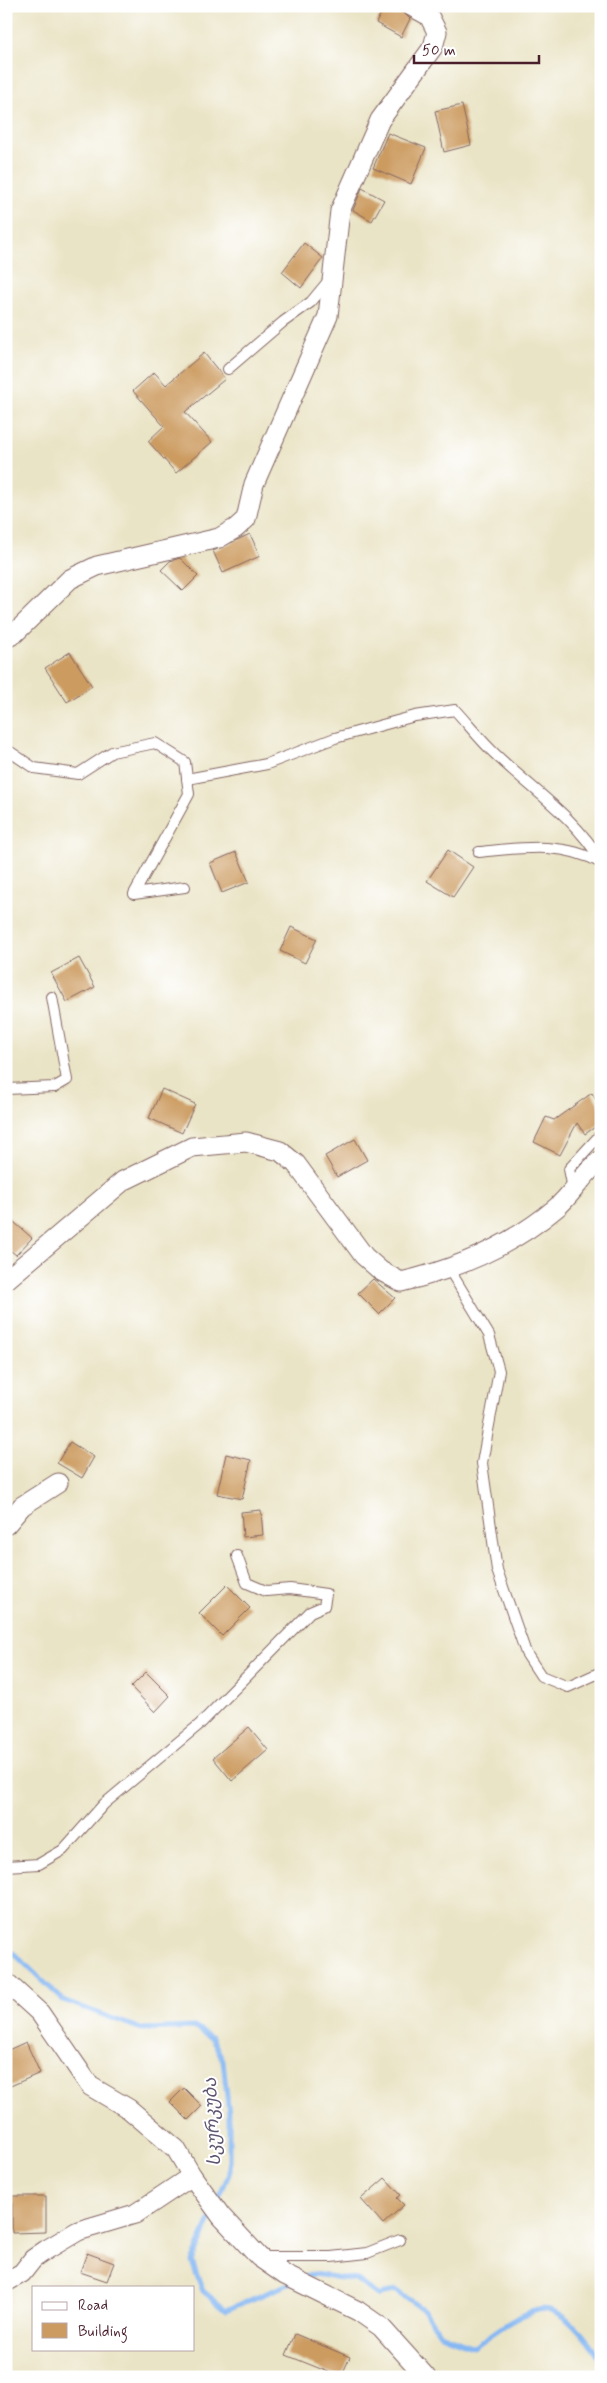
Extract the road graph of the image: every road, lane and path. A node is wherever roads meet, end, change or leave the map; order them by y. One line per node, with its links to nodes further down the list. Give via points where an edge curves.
1 (412, 6): 2 (street, via 429,16 437,32 433,47 380,120 340,211)
2 (332, 276): 3 (lane, via 311,302); 4 (street, via 328,316 254,484 246,519 219,538 97,566 70,579)
3 (228, 369)
4 (6, 638)
5 (6, 749): 6 (lane, via 34,768 78,774 112,752 155,743 184,762)
6 (187, 779): 8 (lane, via 267,764 335,738 415,716 455,710 491,750 546,799 594,849); 9 (lane, via 189,794 134,894)
7 (479, 852): 8 (lane, via 539,846 587,855)
8 (601, 862)
9 (184, 887)
10 (52, 997): 11 (lane, via 67,1080 55,1087)
11 (6, 1089)
12 (601, 1134): 14 (lane, via 569,1169)
13 (601, 1160): 14 (street)
14 (573, 1189): 15 (street, via 557,1207 514,1238)
15 (449, 1269): 16 (street, via 401,1282 381,1271 364,1256 296,1164 280,1151 246,1142 192,1147 123,1181); 20 (lane, via 489,1335 499,1371 482,1463 497,1570 511,1614 526,1653 541,1676 568,1687)
16 (6, 1280)
17 (58, 1483): 18 (street, via 22,1506)
18 (6, 1525)
19 (237, 1556): 21 (lane, via 248,1583 266,1591 290,1589 326,1594 324,1606 310,1612 200,1724 104,1804 63,1850 39,1864)
20 (601, 1672)
21 (6, 1866)
22 (6, 1982): 23 (street, via 40,2013 90,2086 129,2108 176,2149)
23 (192, 2176): 25 (street, via 221,2216); 26 (street, via 135,2214 78,2231 33,2259 22,2273)
24 (400, 2240): 25 (lane, via 367,2253 331,2257)
25 (258, 2257): 27 (street, via 358,2311 381,2327)
26 (6, 2282)
27 (426, 2377)

